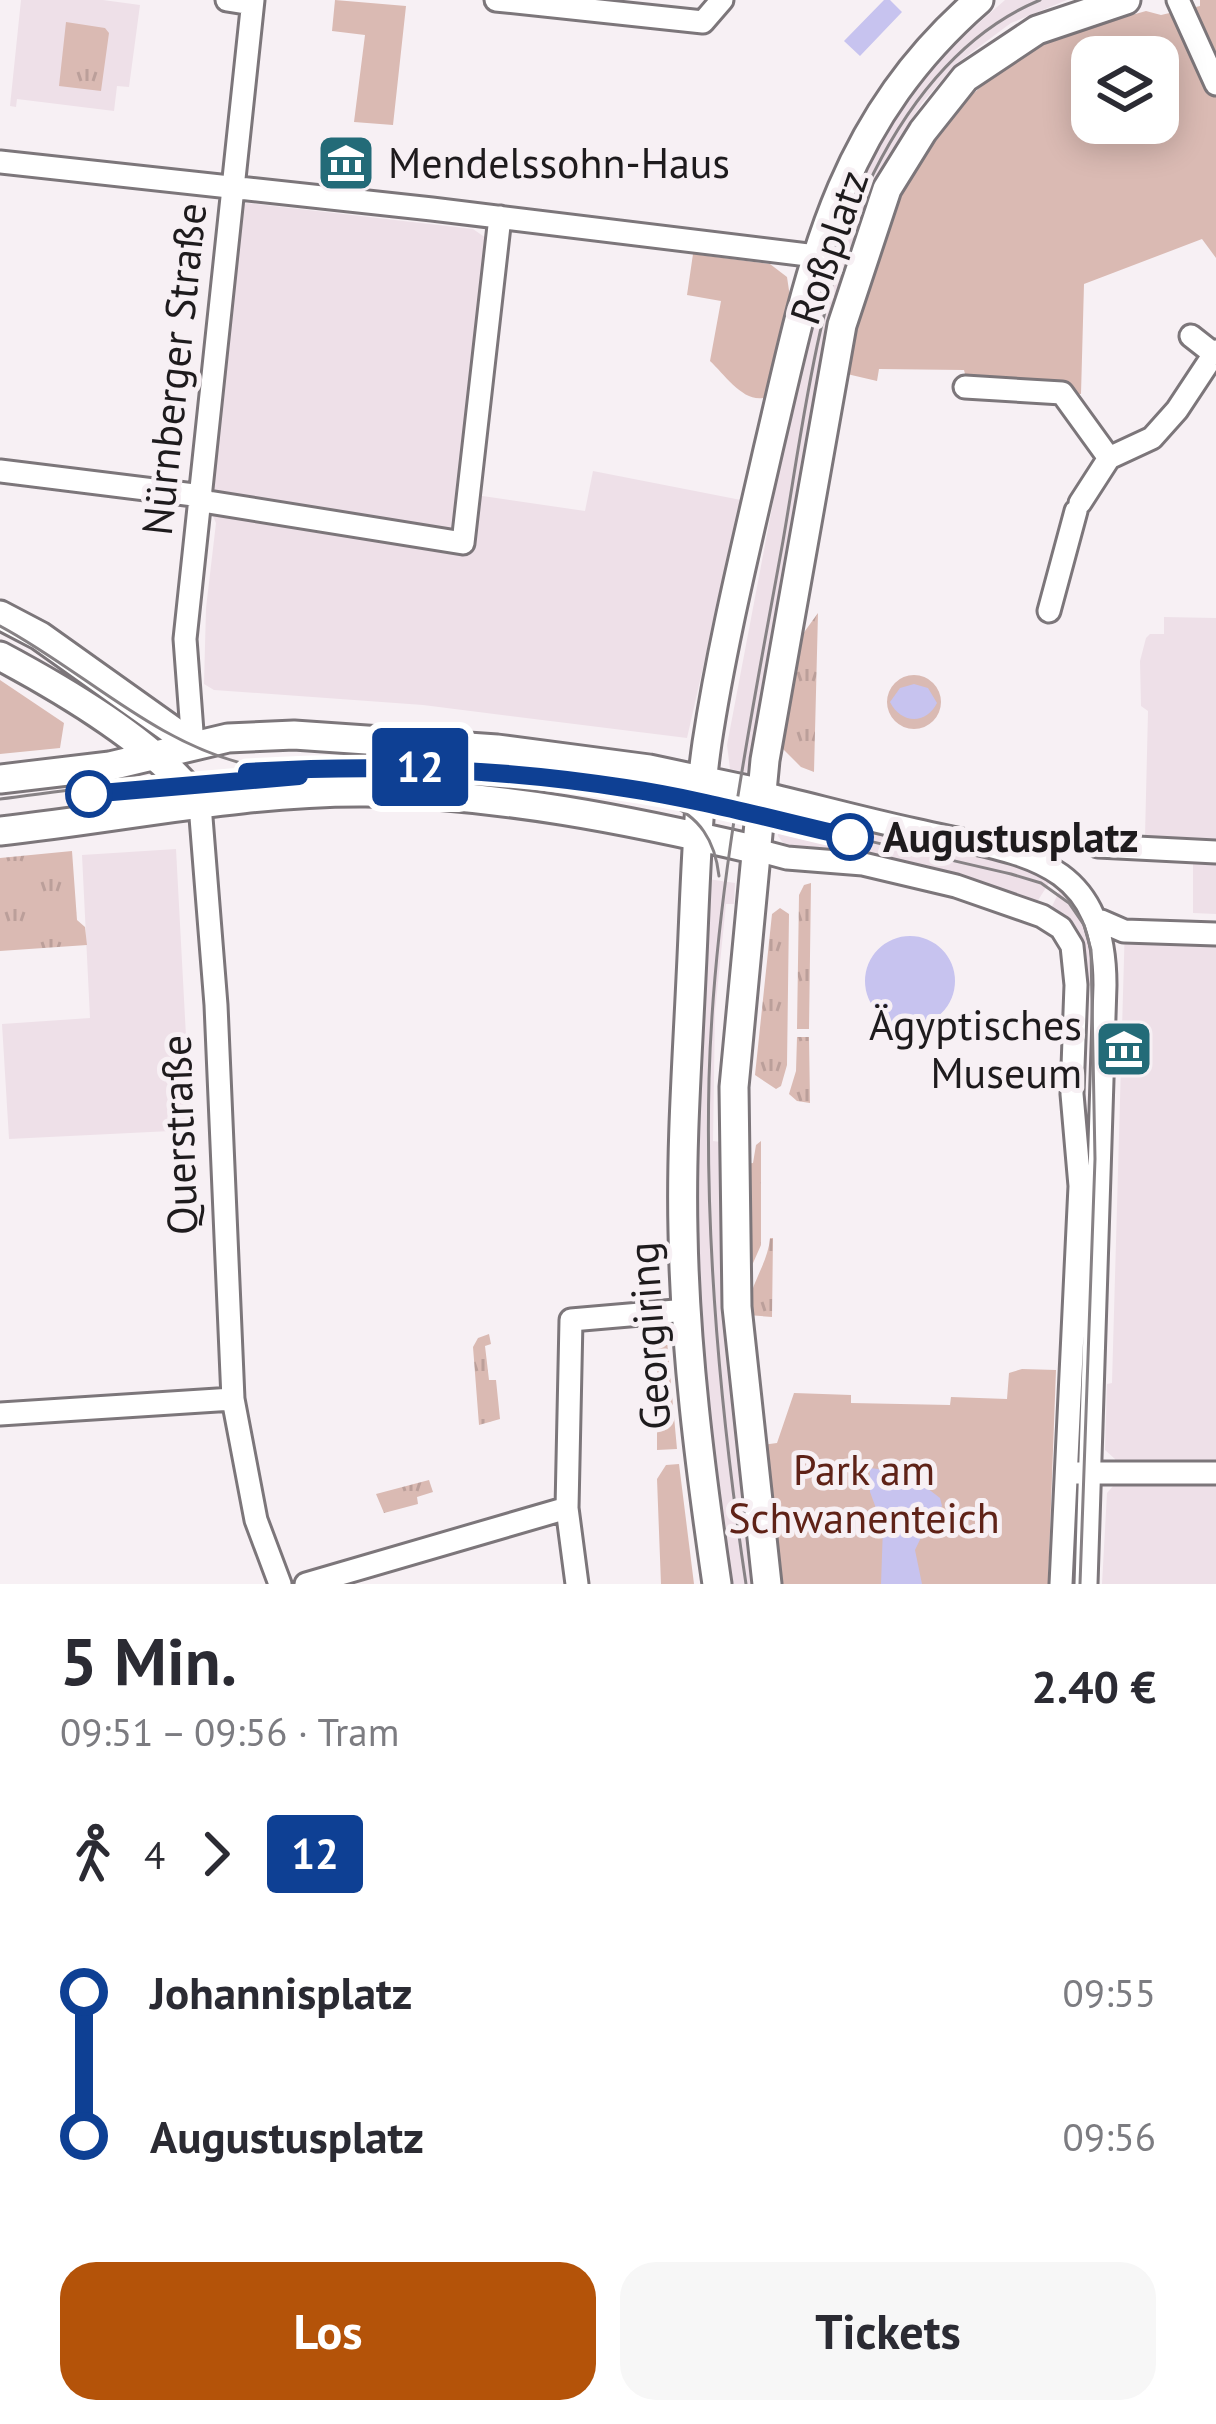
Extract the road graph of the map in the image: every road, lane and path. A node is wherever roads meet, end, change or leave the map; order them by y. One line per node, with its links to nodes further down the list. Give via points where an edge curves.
1 (227, 0): 7 (street)
2 (496, 0): 3 (street, via 703,22)
3 (722, 0)
4 (979, 0): 12 (main road, Roßplatz, via 943,31 869,127)
5 (1126, 0): 26 (main road, Roßplatz, via 1036,30 965,78 903,160 874,220 848,306)
6 (1178, 0): 8 (street)
7 (252, 2): 10 (street, Nürnberger Straße)
8 (1216, 84)
9 (0, 162): 10 (street)
10 (232, 187): 11 (street); 18 (street, Nürnberger Straße)
11 (500, 217): 12 (street); 18 (street, via 463,543)
12 (816, 256): 25 (main road, Roßplatz, via 723,652)
13 (1191, 336): 14 (street)
14 (1215, 352): 16 (street, via 1152,438)
15 (965, 387): 16 (street, via 1062,393)
16 (1109, 458): 19 (street, via 1077,507)
17 (0, 471): 18 (street)
18 (202, 498): 22 (street, Nürnberger Straße, via 184,651)
19 (1049, 611)
20 (0, 615): 22 (main road)
21 (0, 656): 23 (main road)
22 (193, 746): 23 (main road); 25 (main road, via 294,735 429,743); 27 (main road, Querstraße)
23 (154, 755): 24 (main road); 27 (main road)
24 (0, 779)
25 (704, 781): 26 (main road); 29 (main road)
26 (762, 793): 31 (main road); 39 (street, via 1035,857 1089,905 1101,933 1105,986)
27 (200, 805): 28 (main road); 29 (main road, via 304,794 437,795); 36 (street, Querstraße)
28 (0, 831)
29 (700, 837): 31 (main road); 35 (main road, Georgiring, via 682,1173)
30 (1098, 846): 32 (street)
31 (757, 850): 38 (street, via 956,886 1036,914 1072,946 1080,1202); 48 (main road, via 734,1087 736,1289)
32 (1216, 853)
33 (1101, 921): 34 (street, via 1124,931)
34 (1216, 934)
35 (687, 1310): 41 (street, via 571,1320); 47 (main road, Georgiring)
36 (233, 1400): 37 (street); 42 (street, Querstraße)
37 (0, 1414)
38 (1065, 1473): 39 (street); 49 (street)
39 (1090, 1473): 40 (street); 50 (street)
40 (1216, 1473)
41 (567, 1508): 45 (street); 46 (street)
42 (256, 1520): 43 (street, Querstraße); 44 (street, Querstraße)
43 (268, 1584)
44 (280, 1584)
45 (306, 1584)
46 (577, 1584)
47 (717, 1584)
48 (767, 1584)
49 (1061, 1584)
50 (1086, 1584)

